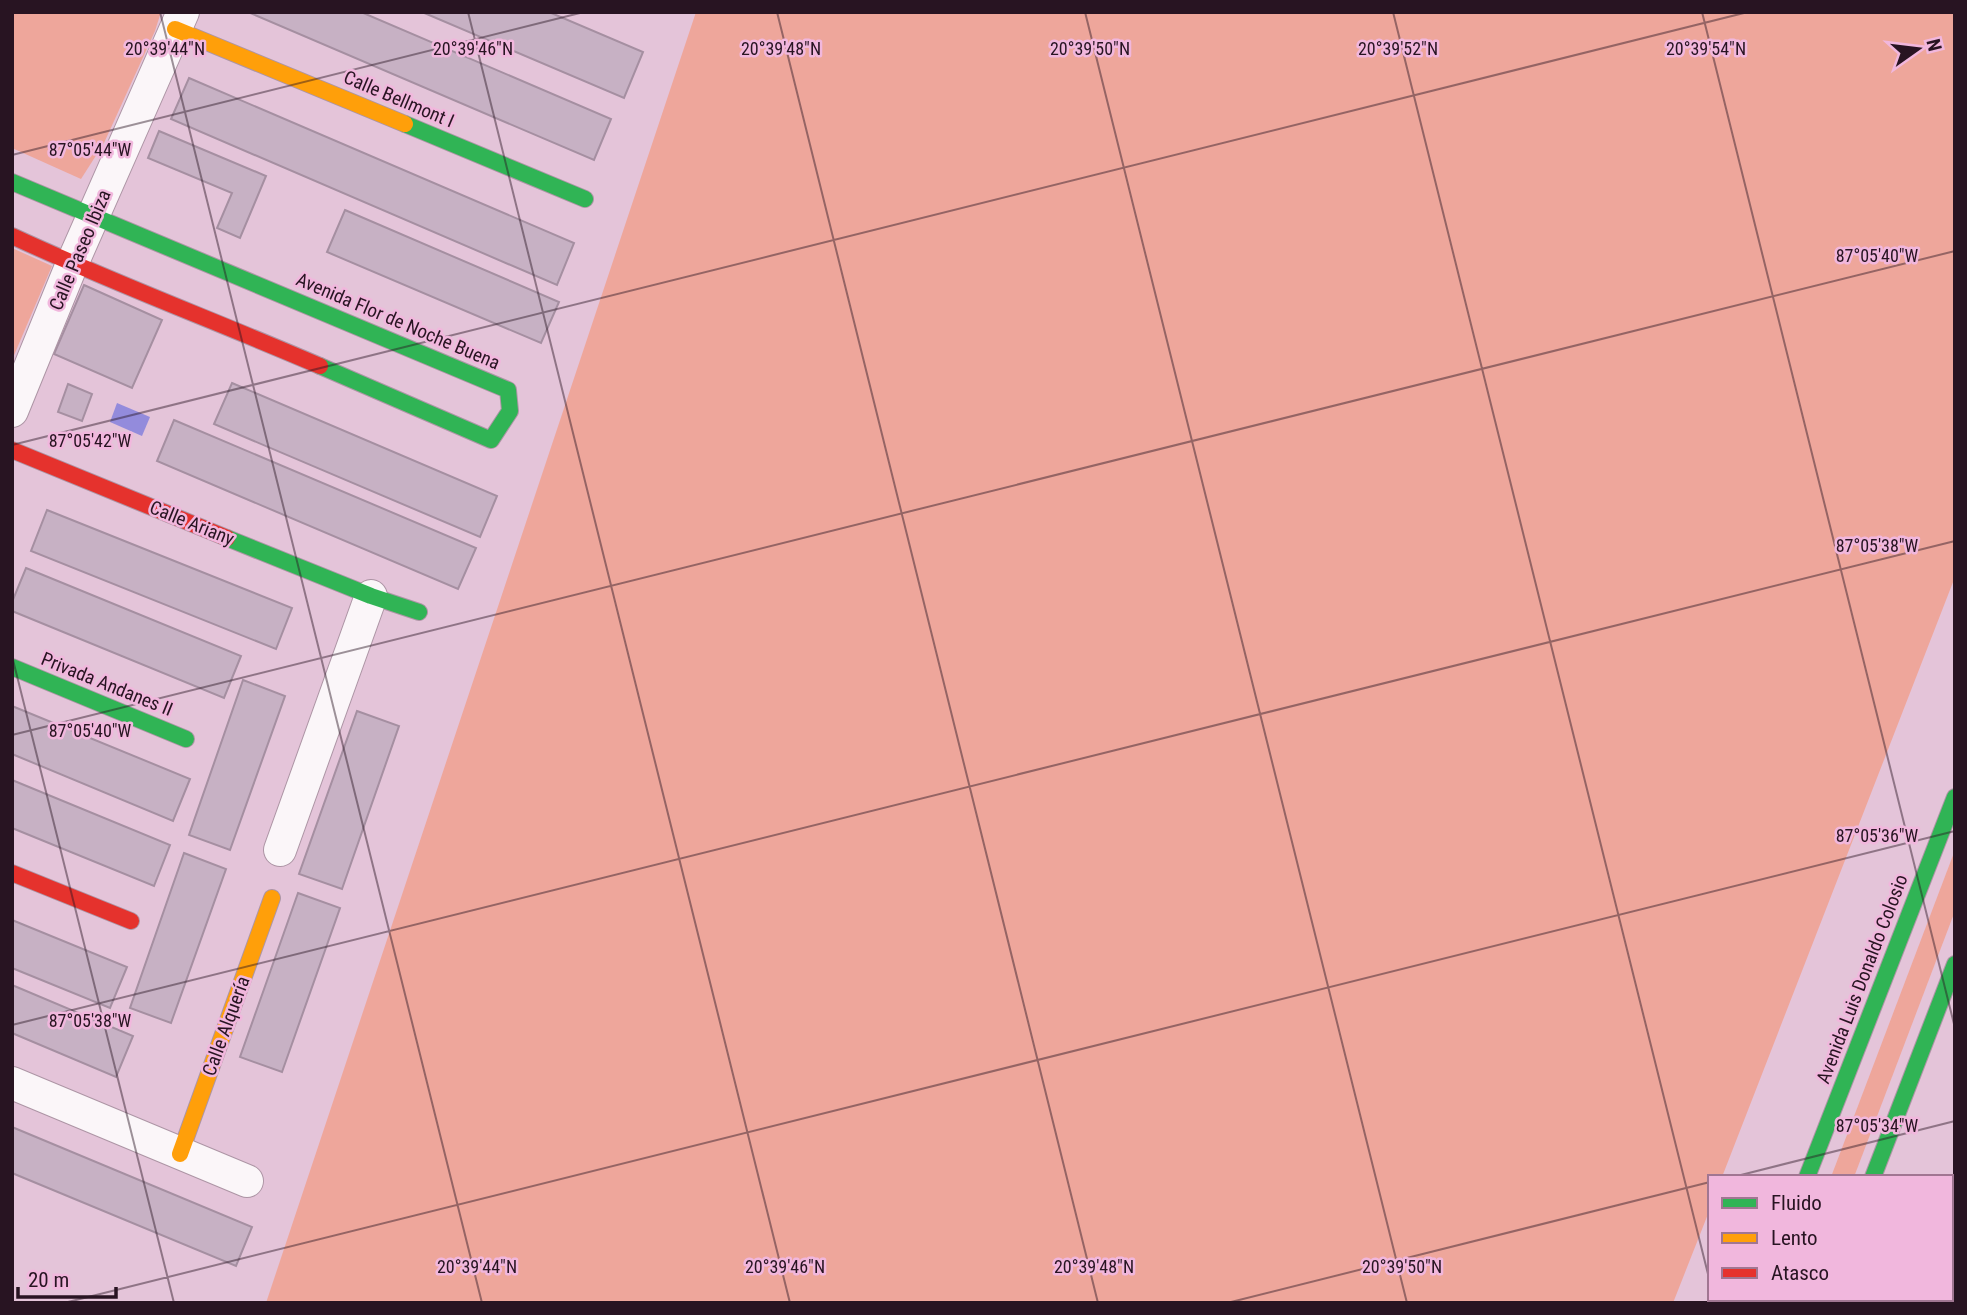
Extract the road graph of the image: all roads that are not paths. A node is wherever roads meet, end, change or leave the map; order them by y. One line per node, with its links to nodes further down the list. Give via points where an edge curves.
1 (185, 27): 3 (street, Calle Bellmont I); 4 (street, Calle Paseo Ibiza)
2 (12, 182): 4 (street, Avenida Flor de Noche Buena)
3 (585, 199)
4 (94, 216): 6 (street, Calle Paseo Ibiza); 6 (street, Avenida Flor de Noche Buena, via 508,390 510,411 491,440)
5 (12, 236): 6 (street, Avenida Flor de Noche Buena)
6 (72, 264): 7 (street, Calle Paseo Ibiza)
7 (12, 411)
8 (12, 450): 9 (street, Calle Ariany)
9 (371, 596): 10 (street, Calle Ariany); 14 (street)
10 (419, 612)
11 (12, 667): 12 (street, Privada Andanes II)
12 (186, 739)
13 (1955, 797): 21 (street, Avenida Luis Donaldo Colosio)
14 (280, 850)
15 (12, 873): 17 (street)
16 (272, 898): 20 (street, Calle Alquería)
17 (131, 921)
18 (1955, 964): 22 (street)
19 (12, 1083): 20 (street)
20 (180, 1154): 23 (street)
21 (1808, 1175)
22 (1874, 1175)
23 (247, 1181)

